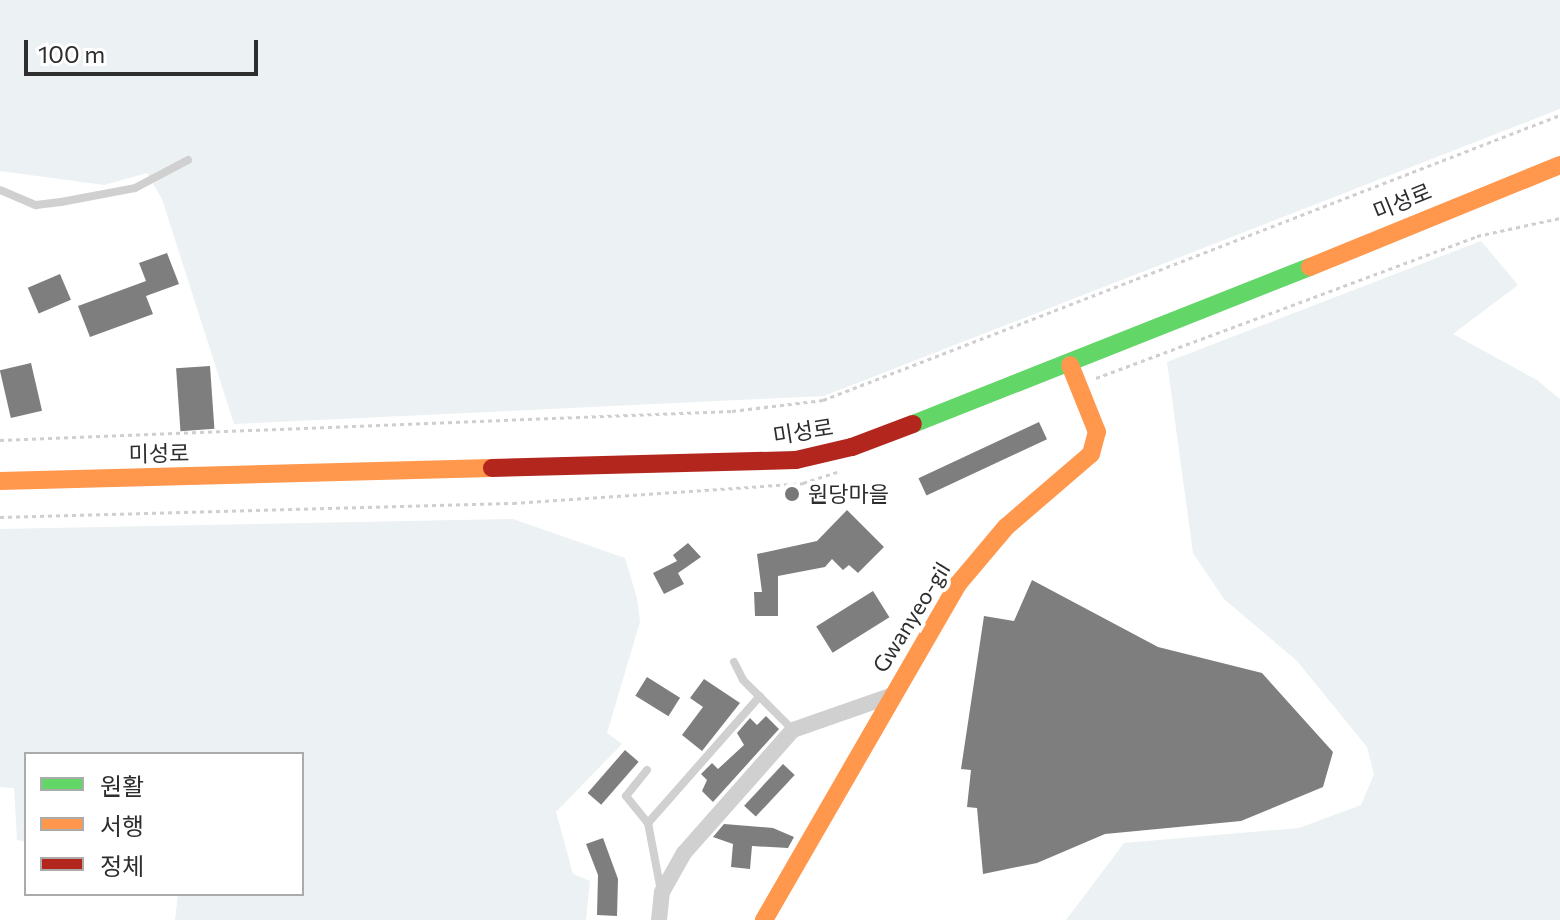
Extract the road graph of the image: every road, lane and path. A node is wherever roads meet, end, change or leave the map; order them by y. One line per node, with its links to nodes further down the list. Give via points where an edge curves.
1 (1560, 115): 8 (path, via 823,400 716,412)
2 (188, 160): 4 (lane, via 135,188 61,202 36,205)
3 (1560, 165): 6 (street, 미성로)
4 (0, 190)
5 (1560, 218): 7 (path, via 1477,236)
6 (1070, 365): 7 (street, Gwanyeo-gil); 10 (street, 미성로, via 852,447 796,460)
7 (1080, 384): 14 (street, Gwanyeo-gil, via 1097,432 1091,454 1006,527 958,584)
8 (0, 440)
9 (842, 471): 11 (path, via 803,483 513,503)
10 (0, 481)
11 (0, 517)
12 (734, 662): 13 (lane)
13 (760, 696): 15 (lane); 17 (lane)
14 (890, 696): 15 (street); 20 (street, Gwanyeo-gil)
15 (793, 730): 18 (street, via 684,853)
16 (647, 770): 17 (lane, via 626,796)
17 (648, 823): 18 (lane)
18 (662, 892): 19 (street)
19 (659, 920)
20 (764, 920)

